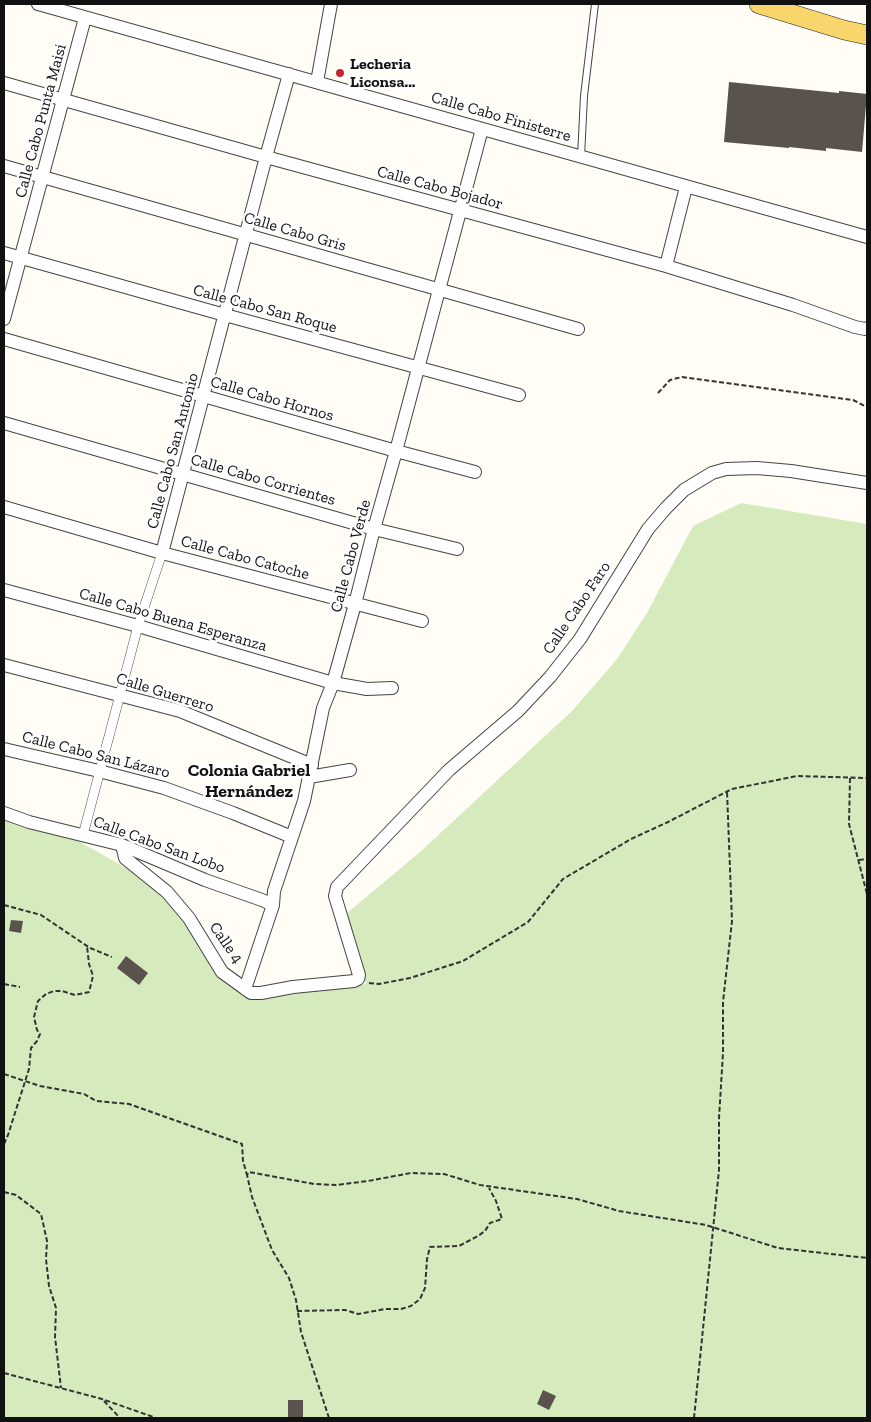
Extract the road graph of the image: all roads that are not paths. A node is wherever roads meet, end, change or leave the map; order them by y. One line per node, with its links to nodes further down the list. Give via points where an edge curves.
1 (38, 4): 5 (street, Calle Cabo Finisterre)
2 (332, 4): 8 (street)
3 (595, 4): 13 (lane, via 584,96)
4 (759, 4): 6 (main road)
5 (85, 18): 7 (street, Calle Cabo Finisterre); 10 (street, Calle Cabo Punta Maisi)
6 (867, 35)
7 (289, 74): 8 (street, Calle Cabo Finisterre); 12 (street, Calle Cabo San Antonio)
8 (317, 82): 11 (street, Calle Cabo Finisterre)
9 (4, 83): 10 (street, Calle Cabo Bojador)
10 (64, 100): 12 (street, Calle Cabo Bojador); 15 (street, Calle Cabo Punta Maisi)
11 (482, 129): 13 (street, Calle Cabo Finisterre); 17 (street, Calle Cabo Verde)
12 (266, 157): 17 (street, Calle Cabo Bojador); 18 (street, Calle Cabo San Antonio)
13 (581, 157): 16 (street, Calle Cabo Finisterre)
14 (4, 166): 15 (street, Calle Cabo Gris)
15 (43, 178): 18 (street, Calle Cabo Gris); 21 (street, Calle Cabo Punta Maisi)
16 (686, 187): 19 (street, Calle Cabo Finisterre); 22 (street)
17 (460, 210): 22 (street, Calle Cabo Bojador); 23 (street, Calle Cabo Verde)
18 (246, 234): 23 (street, Calle Cabo Gris); 24 (street, Calle Cabo San Antonio)
19 (867, 237)
20 (4, 253): 21 (street, Calle Cabo San Roque)
21 (20, 258): 24 (street, Calle Cabo San Roque); 25 (street, Calle Cabo Punta Maisi)
22 (666, 266): 26 (street, Calle Cabo Bojador)
23 (439, 291): 27 (street, Calle Cabo Gris); 29 (street, Calle Cabo Verde)
24 (225, 316): 29 (street, Calle Cabo San Roque); 31 (street, Calle Cabo San Antonio)
25 (4, 319)
26 (866, 328)
27 (578, 329)
28 (4, 339): 31 (street, Calle Cabo Hornos)
29 (418, 367): 30 (street, Calle Cabo San Roque); 33 (street, Calle Cabo Verde)
30 (519, 395)
31 (204, 397): 33 (street, Calle Cabo Hornos); 35 (street, Calle Cabo San Antonio)
32 (4, 423): 35 (street, Calle Cabo Corrientes)
33 (396, 451): 34 (street, Calle Cabo Hornos); 38 (street, Calle Cabo Verde)
34 (475, 472)
35 (182, 474): 38 (street, Calle Cabo Corrientes); 40 (street, Calle Cabo San Antonio)
36 (867, 483): 58 (street, Calle Cabo Faro, via 791,471 726,469 712,473 684,490 648,529 580,639 550,677 518,712 449,770 337,887 335,896 358,969 356,980 261,993)
37 (4, 507): 40 (street, Calle Cabo Catoche)
38 (374, 529): 39 (street, Calle Cabo Corrientes); 42 (street, Calle Cabo Verde)
39 (457, 549)
40 (162, 553): 42 (street, Calle Cabo Catoche); 44 (street, Calle Cabo San Antonio)
41 (4, 590): 44 (street, Calle Cabo Buena Esperanza)
42 (355, 604): 43 (street, Calle Cabo Catoche); 46 (street, Calle Cabo Verde)
43 (422, 621)
44 (138, 626): 46 (street, Calle Cabo Buena Esperanza); 48 (street, Calle Cabo San Antonio)
45 (4, 665): 48 (street, Calle Guerrero)
46 (333, 683): 47 (street, Calle Cabo Buena Esperanza, via 367,689); 52 (street, Calle Cabo Verde, via 323,708)
47 (392, 688)
48 (120, 695): 51 (street, Calle Cabo San Antonio); 52 (street, Calle Guerrero, via 180,711)
49 (4, 749): 51 (street, Calle Cabo San Lázaro)
50 (350, 770): 52 (street)
51 (99, 771): 54 (street, Calle Cabo San Antonio); 55 (street, Calle Cabo San Lázaro, via 164,788)
52 (310, 771): 55 (street, Calle Cabo Verde)
53 (4, 812): 54 (street, Calle Cabo San Lobo, via 29,822)
54 (83, 834): 56 (street, Calle Cabo San Lobo)
55 (292, 837): 57 (street, Calle Cabo Verde, via 274,891)
56 (122, 849): 57 (street, Calle Cabo San Lobo); 58 (street, Calle 4, via 125,858 167,892 190,918 222,972)
57 (273, 906): 58 (street, Calle Cabo Verde)
58 (245, 989)

